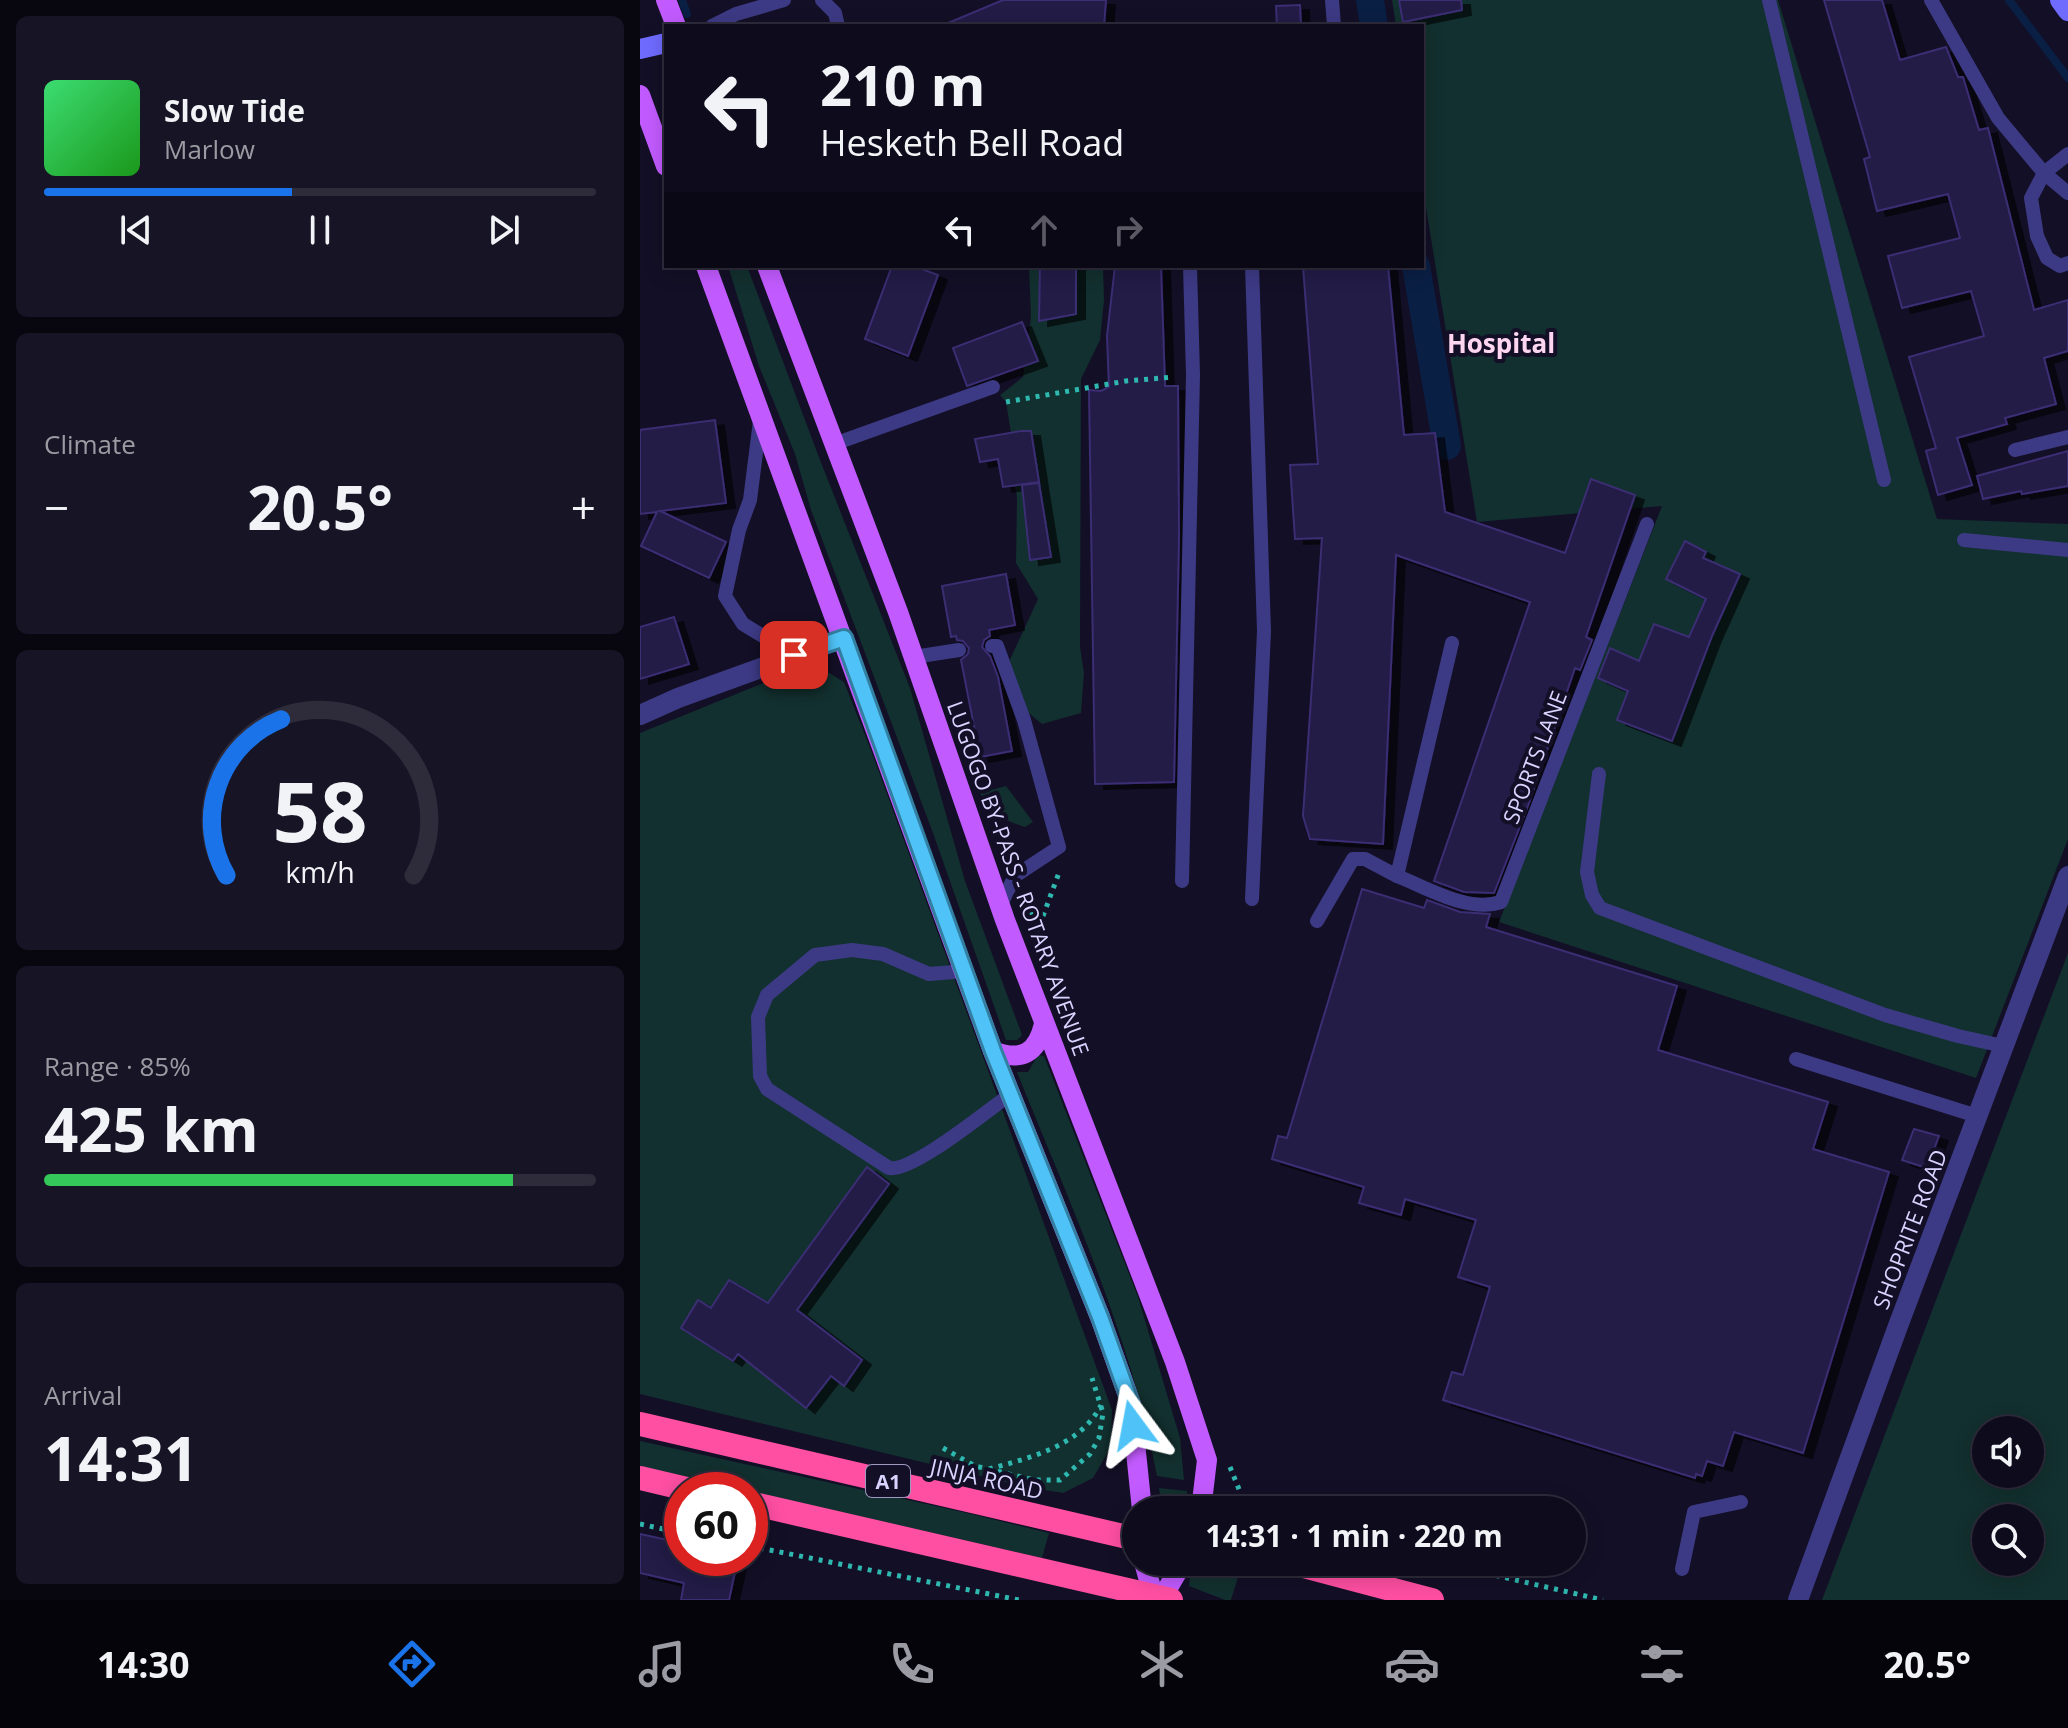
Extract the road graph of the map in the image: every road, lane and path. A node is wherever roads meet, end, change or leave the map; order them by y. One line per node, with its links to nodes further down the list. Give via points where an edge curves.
1 (666, 0): 9 (main road)
2 (784, 0): 10 (lane)
3 (822, 0): 11 (lane)
4 (1332, 0): 12 (lane)
5 (1769, 0): 32 (lane)
6 (1931, 0): 18 (lane, via 1998,118)
7 (2060, 0): 8 (main road)
8 (2068, 11)
9 (675, 24)
10 (716, 24)
11 (838, 24)
12 (1334, 24)
13 (664, 43): 14 (main road)
14 (640, 49)
15 (640, 95): 17 (main road)
16 (2068, 154): 18 (lane)
17 (664, 161)
18 (2044, 173): 19 (lane); 20 (lane, via 2031,198 2037,236 2047,258 2060,266)
19 (2068, 193)
20 (2068, 263)
21 (707, 268): 28 (main road)
22 (768, 268): 30 (main road, LUGOGO BY-PASS - ROTARY AVENUE)
23 (1190, 268): 25 (lane)
24 (1252, 268): 48 (lane, via 1264,631)
25 (1193, 375): 27 (path); 47 (lane)
26 (993, 387): 30 (lane)
27 (1006, 402)
28 (761, 413): 36 (main road); 40 (lane, via 750,500 725,596 743,624)
29 (2068, 437): 31 (lane)
30 (834, 444): 41 (main road, LUGOGO BY-PASS - ROTARY AVENUE)
31 (2015, 450)
32 (1884, 480)
33 (1647, 524): 45 (lane, SPORTS LANE, via 1501,902 1471,904)
34 (1964, 540): 35 (lane)
35 (2068, 550)
36 (844, 638): 40 (street); 52 (main road)
37 (1452, 643): 45 (lane)
38 (992, 646): 49 (lane, via 997,646 1024,720 1059,847 1015,876)
39 (959, 650): 41 (lane)
40 (794, 655): 42 (street)
41 (914, 657): 49 (main road, LUGOGO BY-PASS - ROTARY AVENUE)
42 (640, 715)
43 (1599, 774): 54 (lane, via 1587,872 1600,908 1885,1015)
44 (1062, 866): 51 (path)
45 (1397, 876): 50 (lane, via 1365,859 1353,859)
46 (2068, 876): 54 (street, SHOPRITE ROAD)
47 (1182, 881)
48 (1252, 899)
49 (1000, 906): 53 (main road, LUGOGO BY-PASS - ROTARY AVENUE)
50 (1317, 921)
51 (1036, 935)
52 (966, 971): 55 (main road); 57 (lane, via 929,974 883,954 852,950 815,955 767,995 758,1017 760,1076 767,1089 793,1107 896,1170)
53 (1044, 1024): 55 (main road, via 1040,1042 1029,1052 1015,1056); 67 (main road, LUGOGO BY-PASS - ROTARY AVENUE, via 1175,1362 1207,1460)
54 (2003, 1046): 58 (street, SHOPRITE ROAD)
55 (993, 1051): 57 (main road)
56 (1796, 1059): 58 (lane)
57 (1011, 1094): 66 (main road, via 1131,1404)
58 (1977, 1116): 83 (street, SHOPRITE ROAD)
59 (1092, 1378): 60 (path)
60 (1101, 1404): 63 (path, via 1085,1428 1040,1456); 63 (path, via 1099,1438 1090,1454 1060,1480)
61 (640, 1424): 72 (highway, JINJA ROAD / A1)
62 (943, 1448): 63 (path)
63 (988, 1470)
64 (640, 1478): 65 (highway)
65 (664, 1484)
66 (1141, 1496)
67 (1203, 1496)
68 (1741, 1502): 74 (lane, via 1694,1512)
69 (768, 1507): 79 (highway, A1)
70 (640, 1524): 71 (path)
71 (664, 1529)
72 (1122, 1536)
73 (768, 1550): 80 (path)
74 (1682, 1569)
75 (1151, 1576): 79 (main road)
76 (1175, 1576): 79 (main road)
77 (1341, 1576): 81 (highway)
78 (1498, 1576): 82 (path)
79 (1162, 1598)
80 (1019, 1600)
81 (1432, 1600)
82 (1603, 1600)
83 (1798, 1600)

